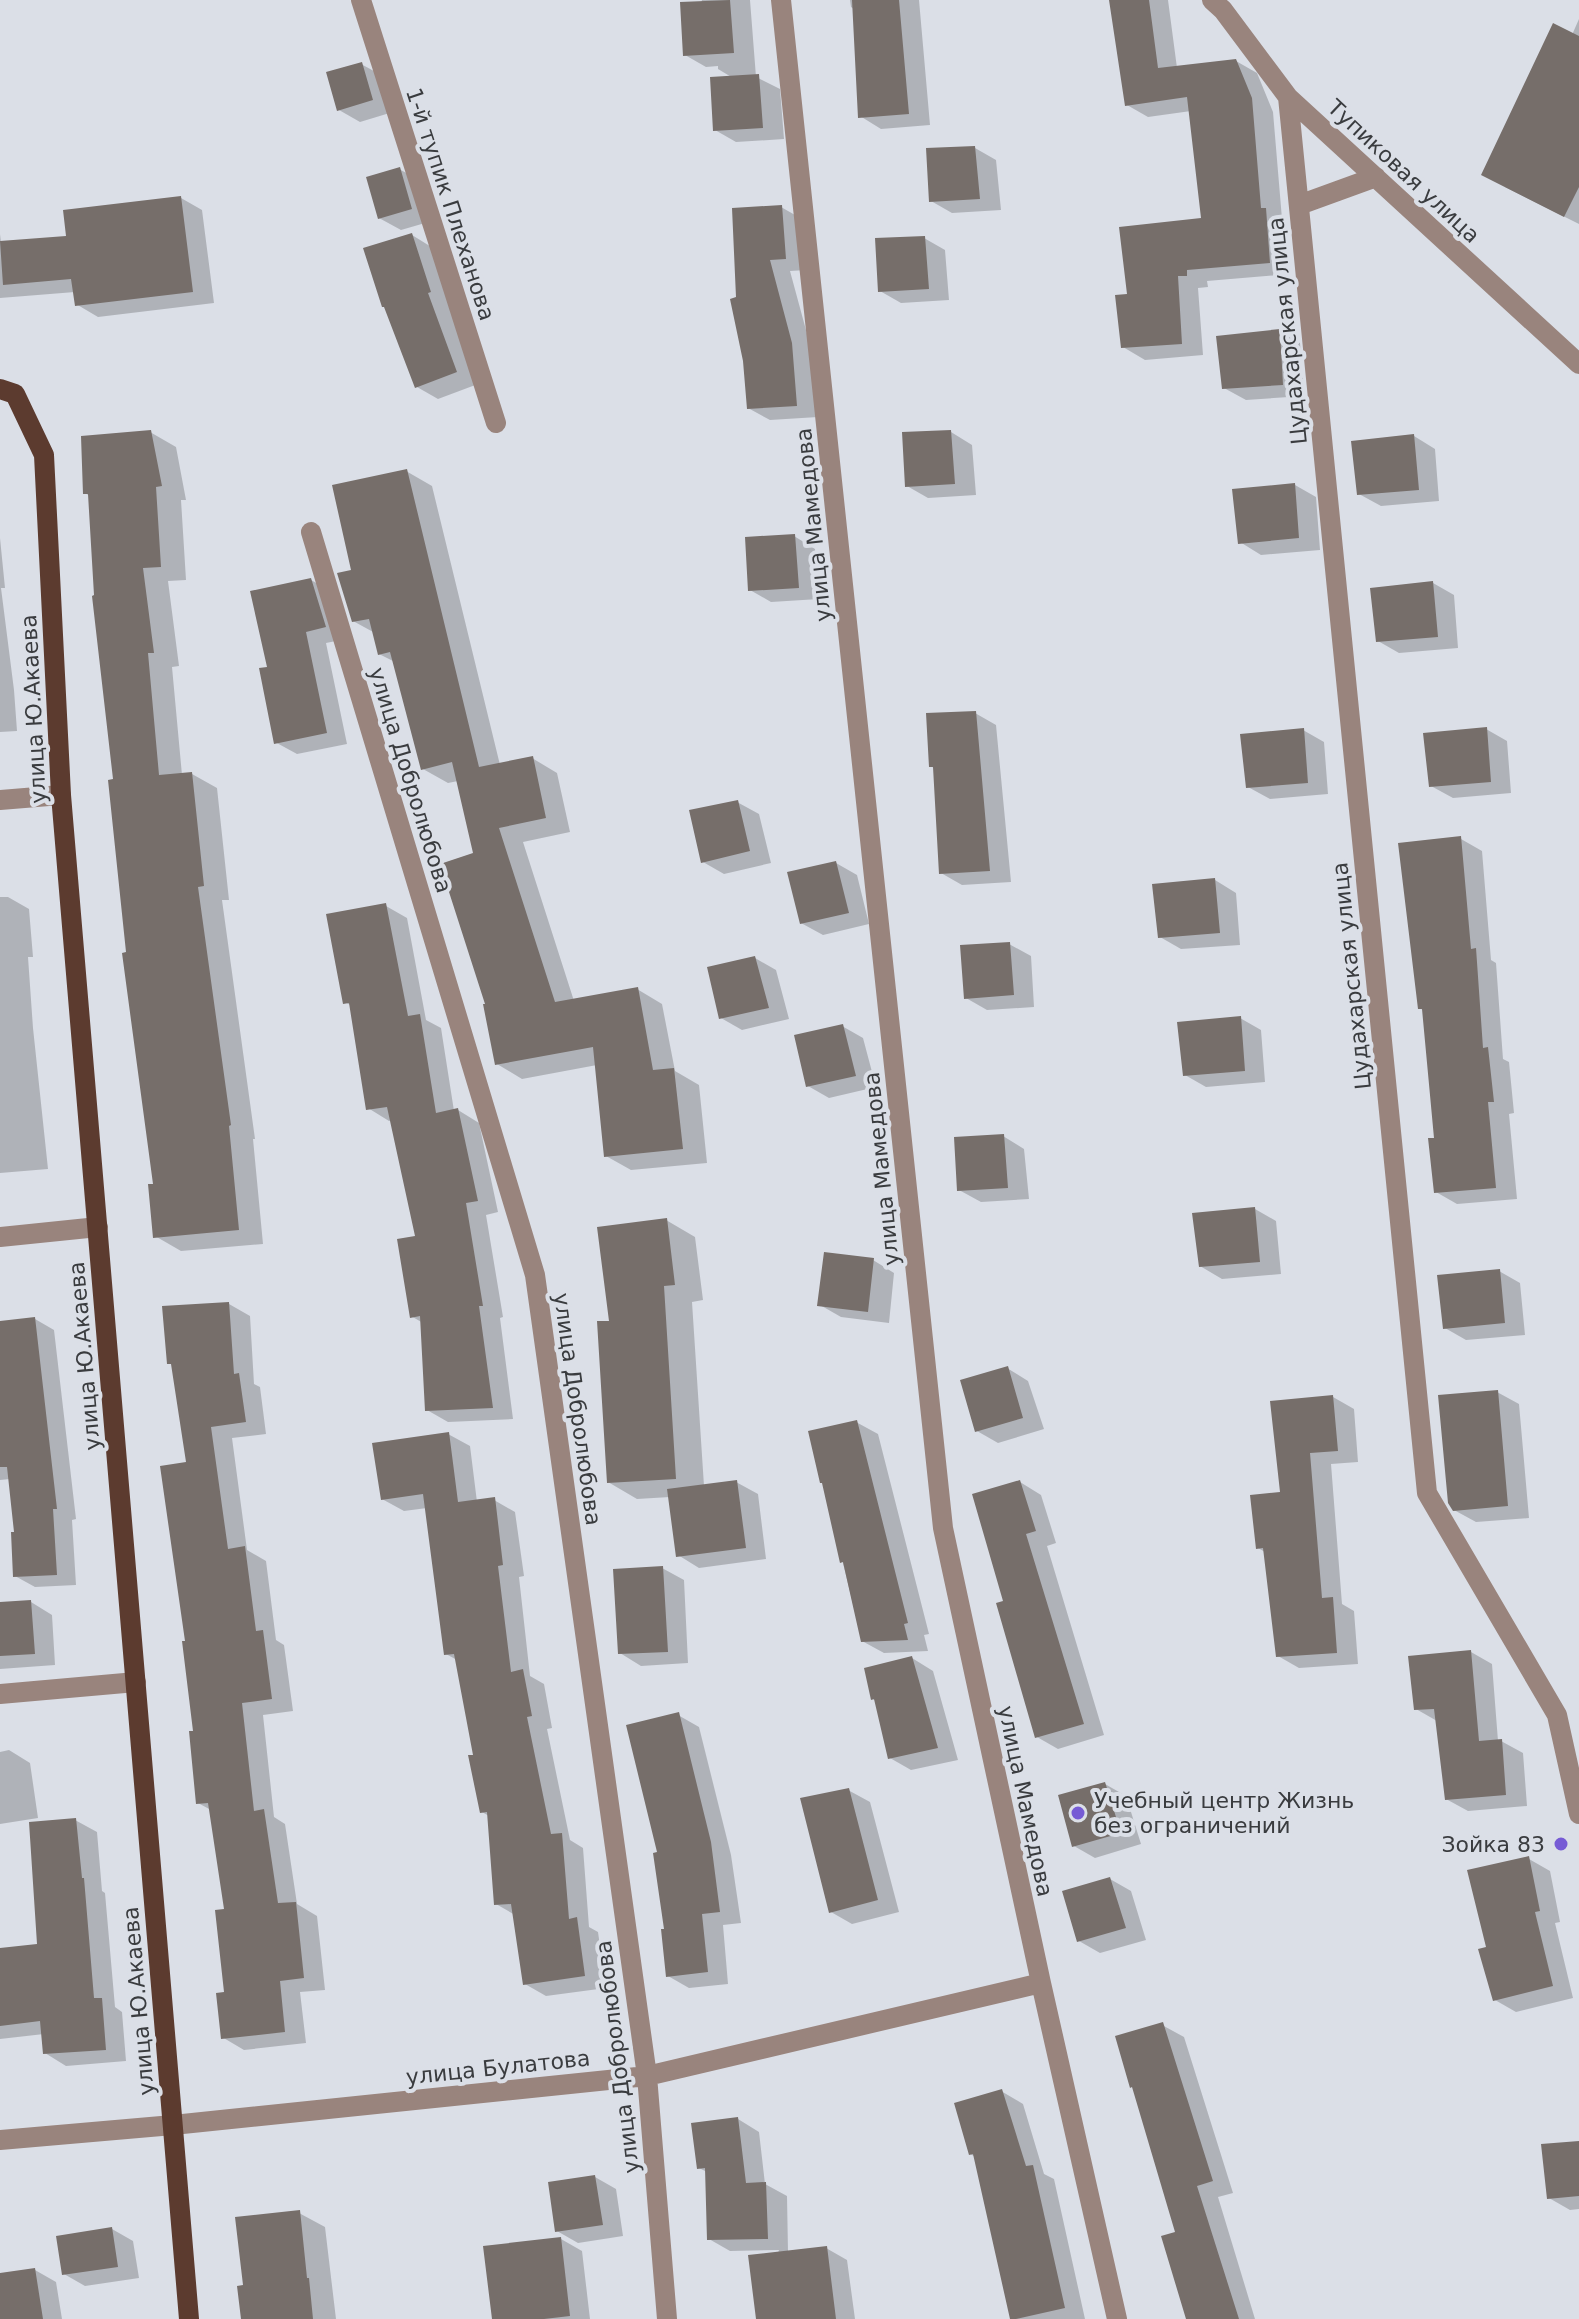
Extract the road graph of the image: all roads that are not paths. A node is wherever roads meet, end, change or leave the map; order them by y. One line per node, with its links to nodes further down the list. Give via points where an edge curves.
1 (361, 0): 9 (street, 1-й тупик Плеханова)
2 (781, 0): 18 (street, улица Мамедова, via 943,1528)
3 (1221, 3): 4 (street, Тупиковая улица)
4 (1288, 97): 5 (street, Тупиковая улица); 6 (street, Цудахарская улица)
5 (1376, 177): 6 (street); 7 (street, Тупиковая улица)
6 (1299, 205): 17 (street, Цудахарская улица, via 1427,1493 1557,1715)
7 (1578, 362)
8 (7, 391): 11 (main road, улица Ю.Акаева, via 44,455)
9 (496, 423)
10 (311, 532): 19 (street, улица Добролюбова, via 535,1275)
11 (61, 795): 12 (street); 13 (main road, улица Ю.Акаева)
12 (0, 800)
13 (98, 1227): 14 (street); 15 (main road, улица Ю.Акаева)
14 (0, 1237)
15 (136, 1682): 16 (street); 20 (main road, улица Ю.Акаева)
16 (0, 1694)
17 (1579, 1814)
18 (1041, 1983): 19 (street, улица Булатова); 24 (street, улица Мамедова)
19 (647, 2076): 20 (street, улица Булатова); 23 (street, улица Добролюбова)
20 (173, 2125): 21 (street, улица Булатова); 22 (main road, улица Ю.Акаева)
21 (0, 2140)
22 (189, 2319)
23 (667, 2319)
24 (1117, 2319)

